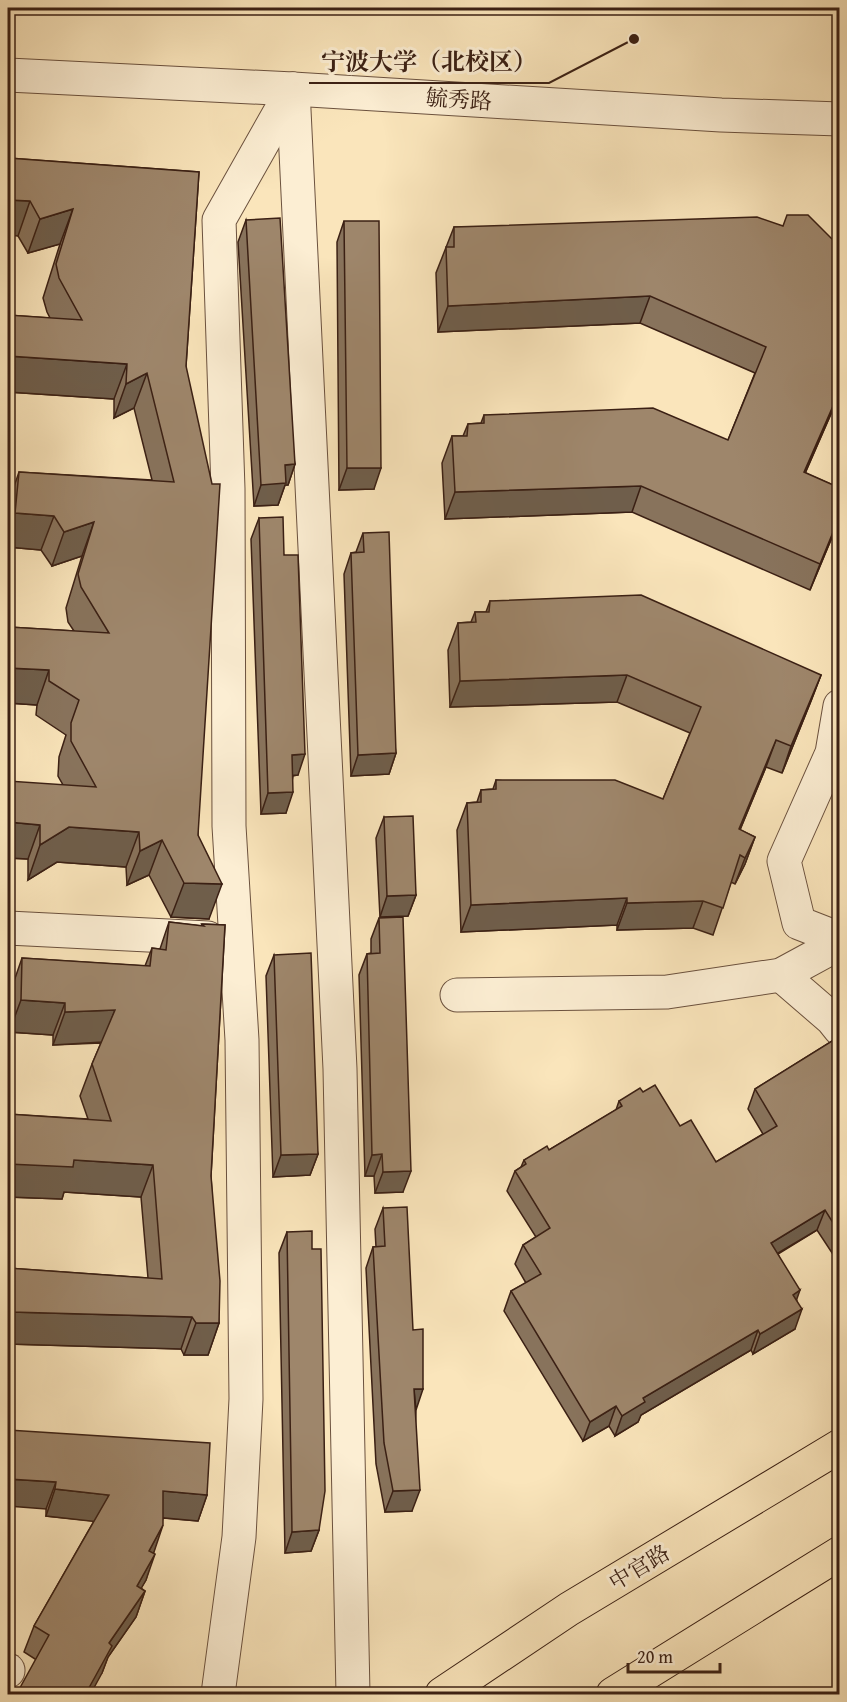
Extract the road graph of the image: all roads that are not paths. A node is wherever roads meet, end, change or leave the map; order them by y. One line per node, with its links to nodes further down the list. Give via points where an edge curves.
1 (8, 75): 2 (street, 毓秀路)
2 (293, 89): 3 (street, 毓秀路, via 721,116); 6 (street, via 219,220 228,489 229,826); 14 (street, via 340,1069)
3 (840, 119)
4 (840, 706): 7 (street, via 832,753 784,861 799,923)
5 (8, 928): 6 (street)
6 (236, 939): 13 (street, via 242,1040 246,1399 239,1537)
7 (840, 941): 8 (street)
8 (781, 975): 9 (street, via 667,992); 10 (street)
9 (457, 995)
10 (840, 1029)
11 (840, 1446): 15 (main road, 中官路, via 569,1609)
12 (840, 1553): 16 (main road)
13 (218, 1695)
14 (354, 1695)
15 (442, 1695)
16 (613, 1695)

